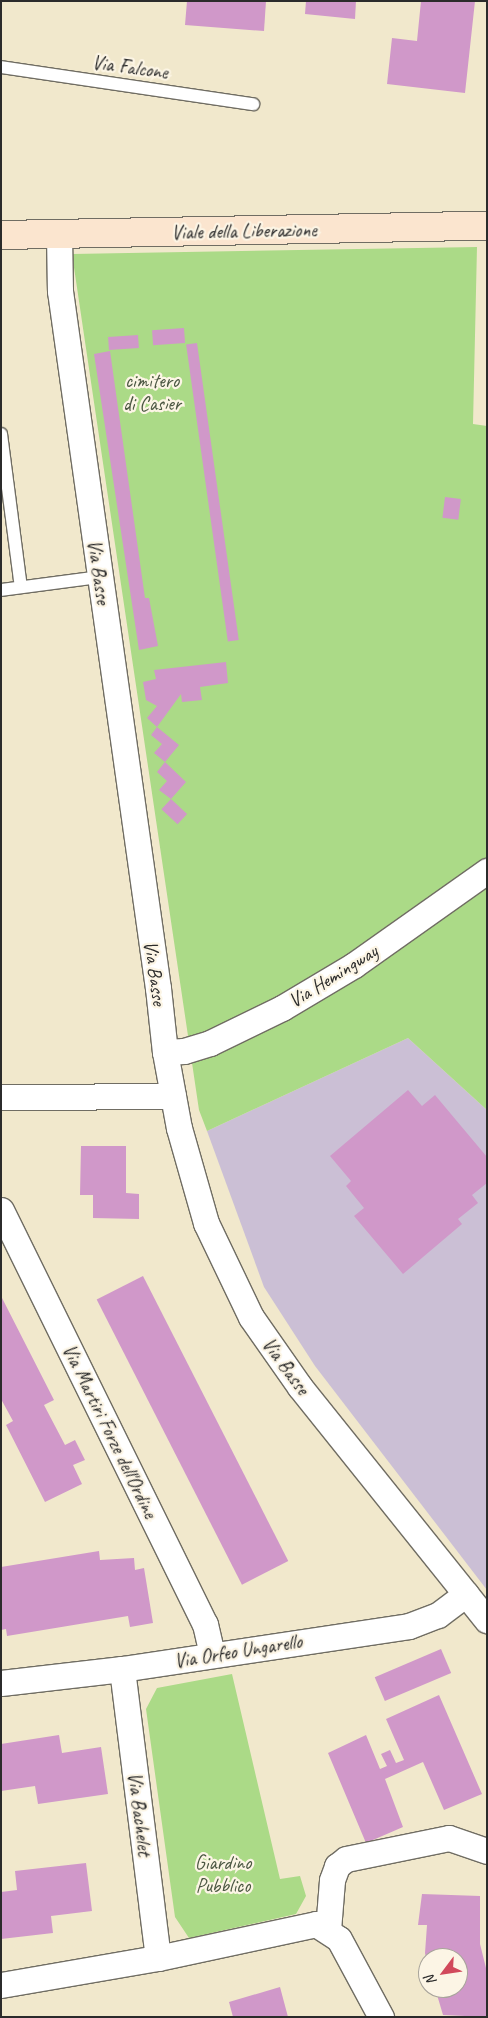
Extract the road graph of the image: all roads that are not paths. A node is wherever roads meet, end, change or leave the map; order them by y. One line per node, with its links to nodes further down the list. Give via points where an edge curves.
1 (1, 67): 2 (lane, Via Falcone)
2 (253, 104)
3 (487, 226): 5 (street, Viale della Liberazione)
4 (1, 235): 5 (street, Viale della Liberazione)
5 (59, 235): 7 (street, Via Basse, via 60,291)
6 (1, 434): 8 (lane)
7 (100, 577): 8 (lane); 11 (street, Via Basse)
8 (21, 587): 9 (lane)
9 (1, 590)
10 (487, 871): 11 (street, Via Hemingway, via 354,965 282,1008 210,1043 184,1051)
11 (165, 1052): 12 (street, Via Basse)
12 (173, 1096): 13 (street); 15 (street, Via Basse, via 206,1223 251,1317 300,1387)
13 (1, 1097)
14 (1, 1210): 17 (street, Via Martiri Forze dell'Ordine, via 204,1624)
15 (466, 1594): 16 (street, Via Basse); 17 (street, Via Orfeo Ungarello, via 438,1615 409,1626)
16 (487, 1620)
17 (212, 1654): 18 (street, Via Orfeo Ungarello)
18 (122, 1670): 19 (street, Via Orfeo Ungarello); 22 (street, Via Bachelet)
19 (1, 1683)
20 (487, 1851): 21 (street, via 448,1838 346,1859 337,1866 332,1880)
21 (328, 1930): 22 (street, via 316,1924); 24 (street, via 339,1939)
22 (158, 1958): 23 (street)
23 (1, 1985)
24 (381, 2017)

